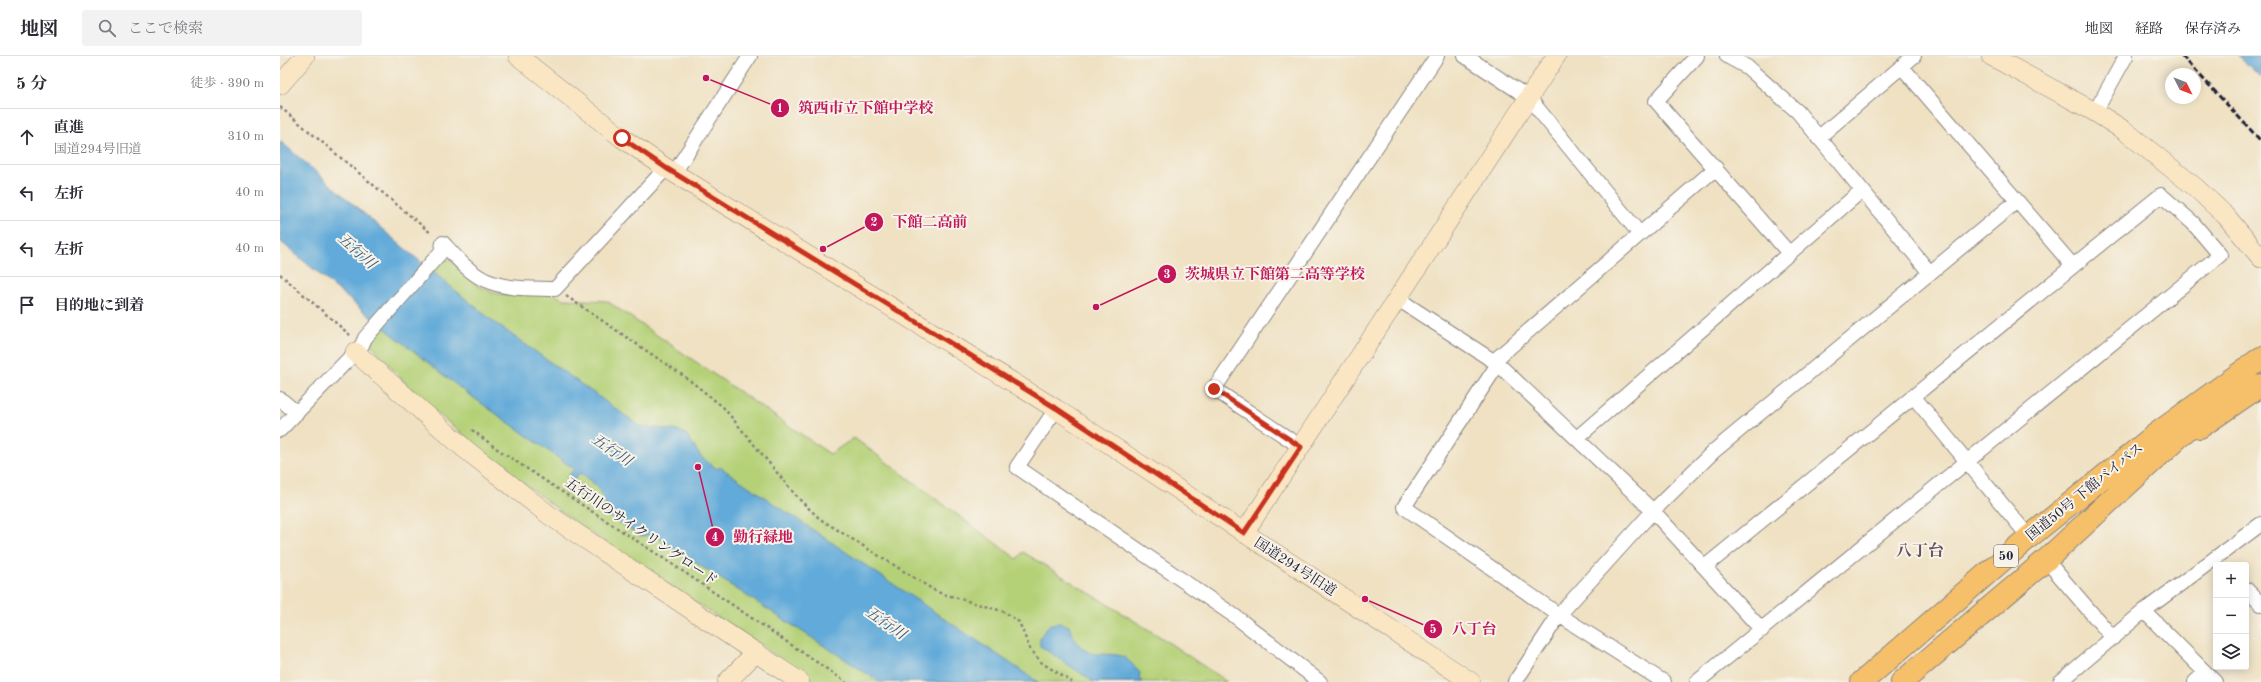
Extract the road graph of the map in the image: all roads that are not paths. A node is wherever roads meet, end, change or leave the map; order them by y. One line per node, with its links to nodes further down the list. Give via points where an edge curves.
1 (305, 56): 13 (street)
2 (518, 56): 18 (street, 国道294号旧道, via 616,133)
3 (750, 56): 18 (street)
4 (1437, 56): 39 (street, via 1214,389)
5 (1465, 56): 14 (street)
6 (1556, 56): 14 (street)
7 (1697, 56): 17 (street, via 1656,101)
8 (1727, 56): 16 (street, via 1747,67 1798,112)
9 (1914, 56): 12 (street)
10 (1991, 56): 15 (street)
11 (2126, 56): 15 (street)
12 (1902, 67): 16 (street); 20 (street)
13 (280, 85)
14 (1529, 98): 21 (street); 26 (street)
15 (2094, 112): 23 (street, via 2125,131 2195,187 2226,216)
16 (1818, 138): 19 (street)
17 (1716, 168): 21 (street); 22 (street)
18 (670, 171): 28 (street, via 556,289 510,288 485,280 442,247); 34 (street, 国道294号旧道)
19 (1861, 191): 22 (street); 25 (street)
20 (2017, 201): 24 (street); 25 (street)
21 (1639, 233): 30 (street)
22 (1788, 252): 37 (street)
23 (2261, 258)
24 (2073, 266): 32 (street); 40 (street, via 2161,195 2193,223 2220,255)
25 (1930, 273): 41 (street, via 1714,451)
26 (1398, 298): 30 (street); 39 (street)
27 (2261, 343): 38 (highway)
28 (361, 345): 35 (street); 55 (street, via 465,448 549,515)
29 (2261, 358): 38 (highway, 国道50号 下館バイパス / 50)
30 (1496, 362): 37 (street); 52 (street, via 1404,507)
31 (2261, 385): 38 (highway)
32 (1913, 396): 40 (street); 48 (street)
33 (280, 399): 35 (street)
34 (1056, 408): 43 (street, 国道294号旧道); 59 (street, via 1017,467 1236,617)
35 (297, 413): 36 (street)
36 (280, 430)
37 (1578, 437): 41 (street)
38 (2161, 443): 44 (highway, 国道50号 下館バイパス / 50); 45 (highway, 国道50号 下館バイパス / 50)
39 (1301, 447): 43 (street)
40 (1967, 461): 44 (street); 53 (street)
41 (1653, 511): 48 (street); 52 (street)
42 (2261, 524): 46 (street)
43 (1244, 533): 60 (street, 国道294号旧道)
44 (2029, 537): 64 (highway, 国道50号 下館バイパス / 50)
45 (2046, 560): 54 (street); 65 (highway, 国道50号 下館バイパス / 50)
46 (2217, 562)
47 (2213, 565): 51 (street)
48 (1706, 566): 53 (street)
49 (2249, 593): 50 (street)
50 (2261, 604)
51 (2144, 611): 54 (street); 56 (street)
52 (1559, 615): 61 (street); 62 (street)
53 (1762, 630): 63 (street)
54 (2113, 638): 66 (street)
55 (756, 652): 57 (street); 58 (street)
56 (2205, 679)
57 (727, 682)
58 (800, 682)
59 (1320, 682)
60 (1472, 682)
61 (1515, 682)
62 (1664, 682)
63 (1697, 682)
64 (1862, 682)
65 (1902, 682)
66 (2060, 682)

